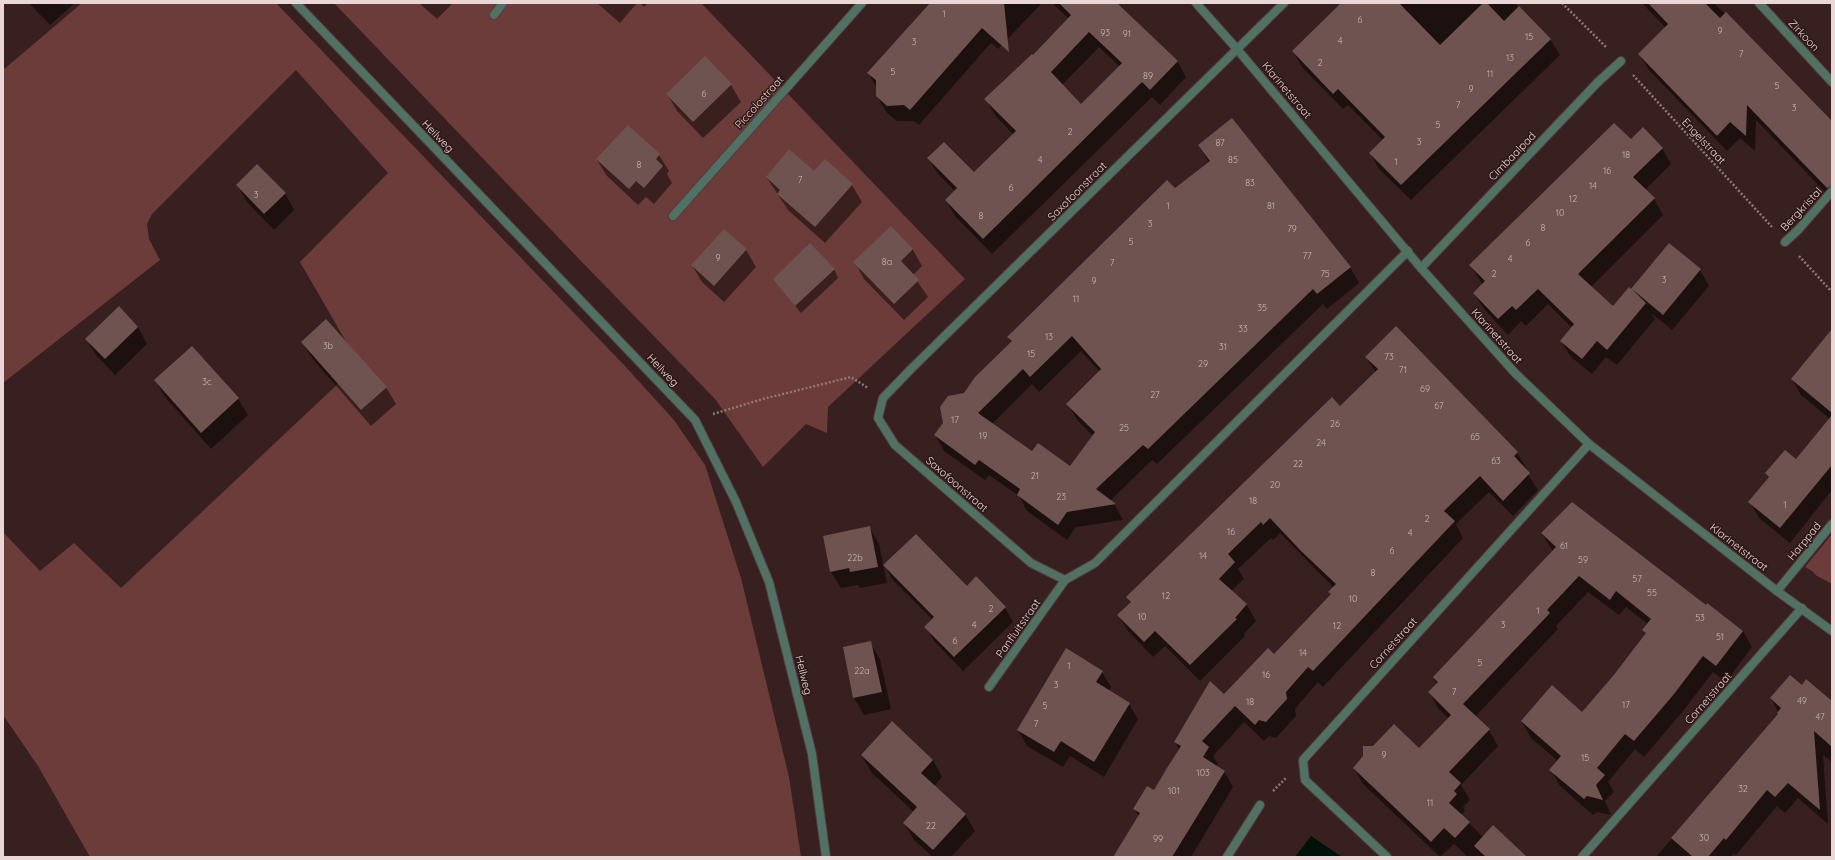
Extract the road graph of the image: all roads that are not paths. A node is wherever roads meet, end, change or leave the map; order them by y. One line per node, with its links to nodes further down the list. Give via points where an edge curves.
1 (296, 3): 24 (street, Heilweg, via 695,420 736,502 769,582 812,754)
2 (503, 3): 7 (street)
3 (862, 3): 12 (street, Piccolostraat)
4 (1196, 3): 8 (street, Klarinetstraat)
5 (1284, 3): 8 (street, Saxofoonstraat)
6 (1759, 3): 10 (street, Zirkoon)
7 (494, 15)
8 (1237, 49): 14 (street, Klarinetstraat); 18 (street, Saxofoonstraat, via 883,398 878,418 895,446 1031,563)
9 (1621, 61): 15 (street, Cimbaalpad)
10 (1832, 82)
11 (1832, 191): 13 (street, Bergkristal)
12 (672, 216)
13 (1785, 242)
14 (1408, 251): 15 (street, Klarinetstraat); 18 (street, via 1095,563)
15 (1421, 268): 16 (street, Klarinetstraat, via 1515,373)
16 (1589, 444): 19 (street, Klarinetstraat); 26 (street, Cornetstraat, via 1303,760 1305,780)
17 (1832, 524): 19 (street, Harppad)
18 (1065, 580): 22 (street, Panfluitstraat)
19 (1777, 591): 20 (street, Klarinetstraat)
20 (1802, 608): 21 (street, Klarinetstraat); 27 (street, Cornetstraat)
21 (1832, 631)
22 (989, 687)
23 (1260, 805): 25 (street)
24 (826, 857)
25 (1227, 857)
26 (1387, 857)
27 (1582, 857)

